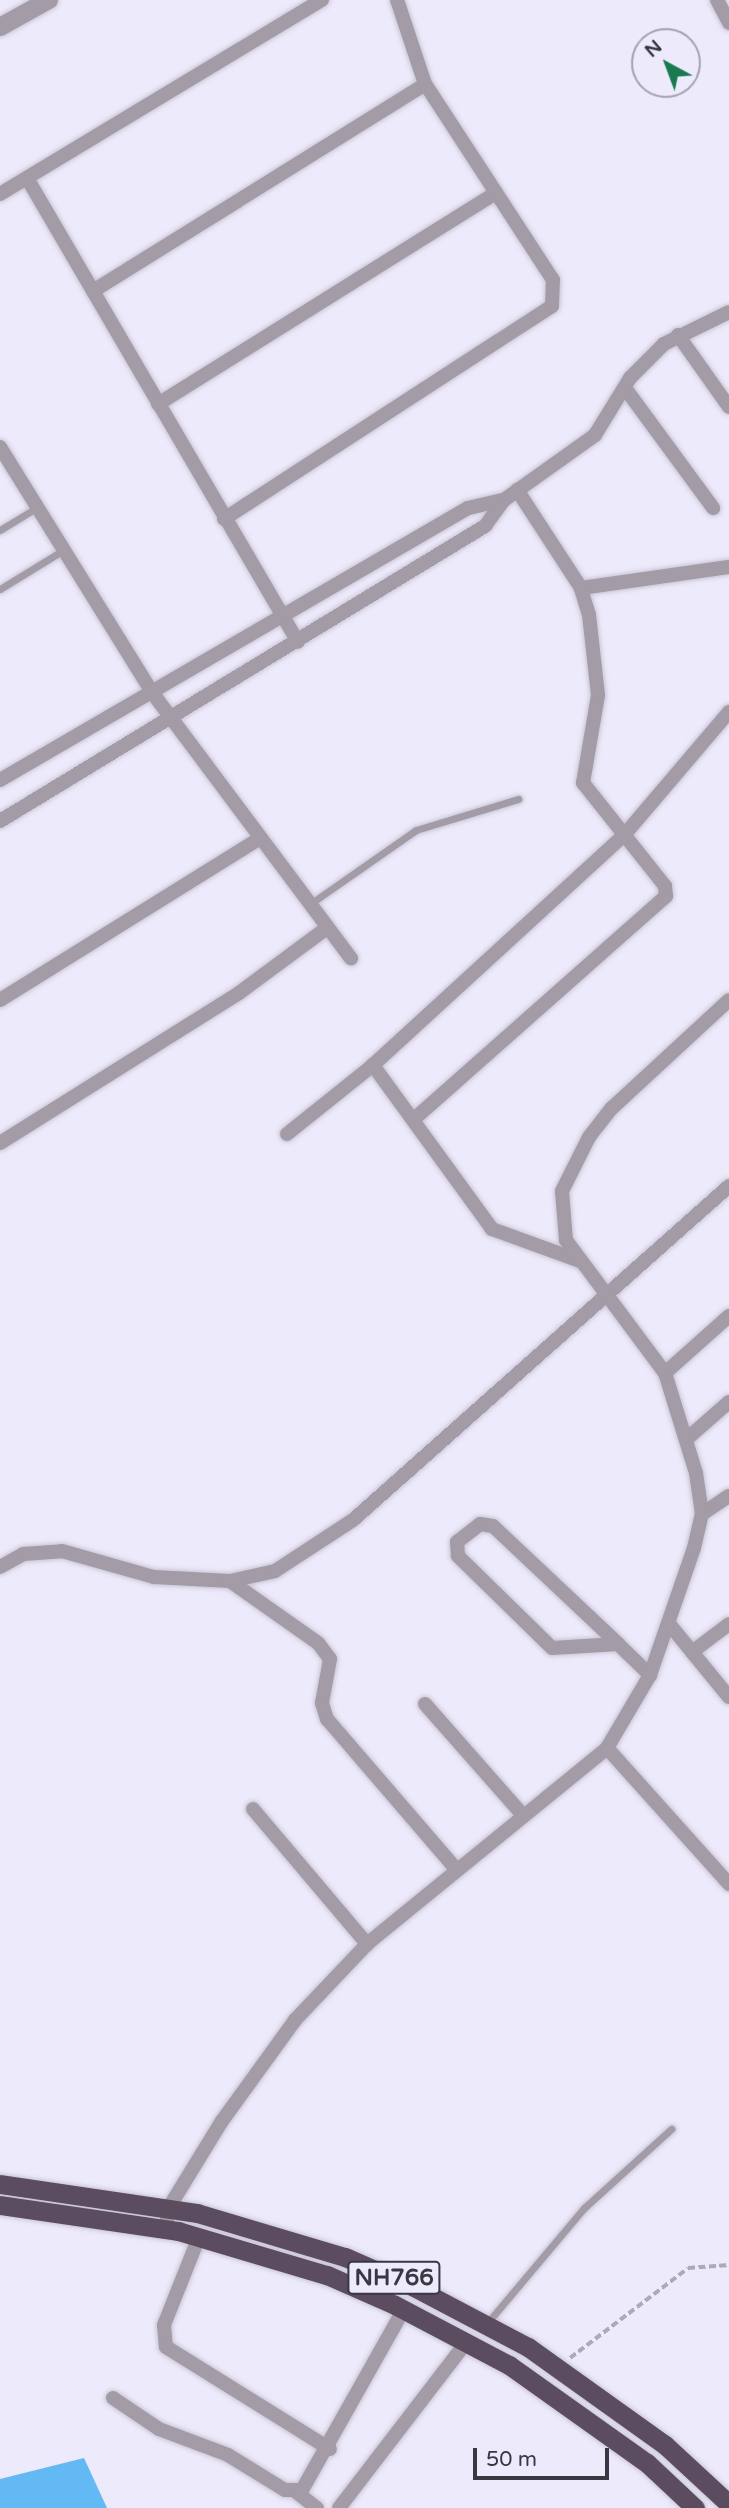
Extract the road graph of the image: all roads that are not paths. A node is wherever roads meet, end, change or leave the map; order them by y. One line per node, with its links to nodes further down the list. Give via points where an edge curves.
1 (49, 0): 6 (street)
2 (322, 0): 8 (street)
3 (397, 0): 7 (street)
4 (717, 0): 5 (street)
5 (729, 23)
6 (0, 27)
7 (425, 84): 9 (street); 11 (street)
8 (27, 178): 10 (street); 11 (street)
9 (496, 193): 15 (street); 22 (street, via 553,280 556,292 546,314)
10 (0, 194)
11 (93, 291): 15 (street)
12 (729, 312): 13 (street)
13 (678, 335): 14 (street); 16 (street)
14 (625, 388): 18 (street, via 595,435); 21 (street)
15 (158, 404): 22 (street)
16 (729, 407)
17 (0, 447): 20 (street)
18 (517, 491): 19 (street); 26 (street)
19 (504, 500): 28 (street, via 468,508); 29 (street, via 466,540)
20 (36, 508): 23 (lane); 24 (street)
21 (713, 508)
22 (224, 519): 28 (street)
23 (0, 530)
24 (62, 551): 27 (lane); 30 (street)
25 (729, 567): 26 (street)
26 (581, 588): 36 (street, via 596,650 598,695 580,774)
27 (0, 589)
28 (283, 615): 29 (street); 30 (street)
29 (298, 642): 32 (street)
30 (151, 691): 32 (street); 33 (street)
31 (729, 712): 36 (street)
32 (173, 718): 35 (street); 37 (street)
33 (0, 780)
34 (518, 799): 38 (lane, via 416,830)
35 (0, 821)
36 (626, 833): 43 (street); 44 (street, via 665,886 662,902)
37 (259, 839): 38 (street); 41 (street)
38 (310, 904): 39 (street)
39 (327, 928): 40 (street); 46 (street, via 239,993)
40 (351, 958)
41 (0, 1000)
42 (729, 1000): 48 (street, via 589,1136 562,1191 560,1214)
43 (373, 1065): 44 (street); 45 (street)
44 (413, 1120): 48 (street, via 492,1228)
45 (287, 1134)
46 (0, 1143)
47 (729, 1186): 49 (street)
48 (580, 1261): 49 (street)
49 (608, 1296): 51 (street); 57 (street, via 353,1520 275,1572)
50 (729, 1316): 51 (street)
51 (664, 1373): 53 (street)
52 (729, 1402): 53 (street)
53 (689, 1437): 55 (street)
54 (729, 1496): 55 (street)
55 (702, 1514): 59 (street)
56 (0, 1567): 57 (street, via 23,1554 62,1550 154,1577)
57 (230, 1581): 68 (street, via 318,1643 330,1659 323,1703 327,1719)
58 (729, 1624): 61 (street)
59 (670, 1625): 61 (street); 62 (street)
60 (618, 1644): 60 (street, via 493,1525 480,1524 457,1542 458,1556 552,1648); 62 (street)
61 (692, 1652): 63 (street)
62 (650, 1675): 65 (street)
63 (729, 1697)
64 (425, 1704): 67 (street)
65 (607, 1748): 67 (street); 69 (street)
66 (254, 1809): 70 (street)
67 (523, 1815): 68 (street)
68 (457, 1870): 70 (street)
69 (729, 1884)
70 (367, 1944): 74 (street, via 248,2081)
71 (671, 2129): 78 (lane, via 584,2208)
72 (0, 2184): 74 (highway, NH766)
73 (0, 2205): 75 (highway, NH766)
74 (168, 2208): 75 (street); 78 (highway, NH766, via 345,2257)
75 (166, 2229): 76 (highway, NH766)
76 (199, 2237): 77 (highway, NH766, via 327,2276); 81 (street, via 164,2326 166,2347)
77 (404, 2309): 79 (highway, NH766); 81 (street)
78 (488, 2323): 83 (highway, NH766, via 665,2445)
79 (467, 2341): 85 (street); 86 (highway, NH766, via 647,2463)
80 (113, 2398): 82 (street, via 159,2429 228,2455)
81 (330, 2449): 82 (street, via 312,2480)
82 (295, 2491): 84 (street)
83 (729, 2504)
84 (317, 2508)
85 (339, 2508)
86 (695, 2508)

